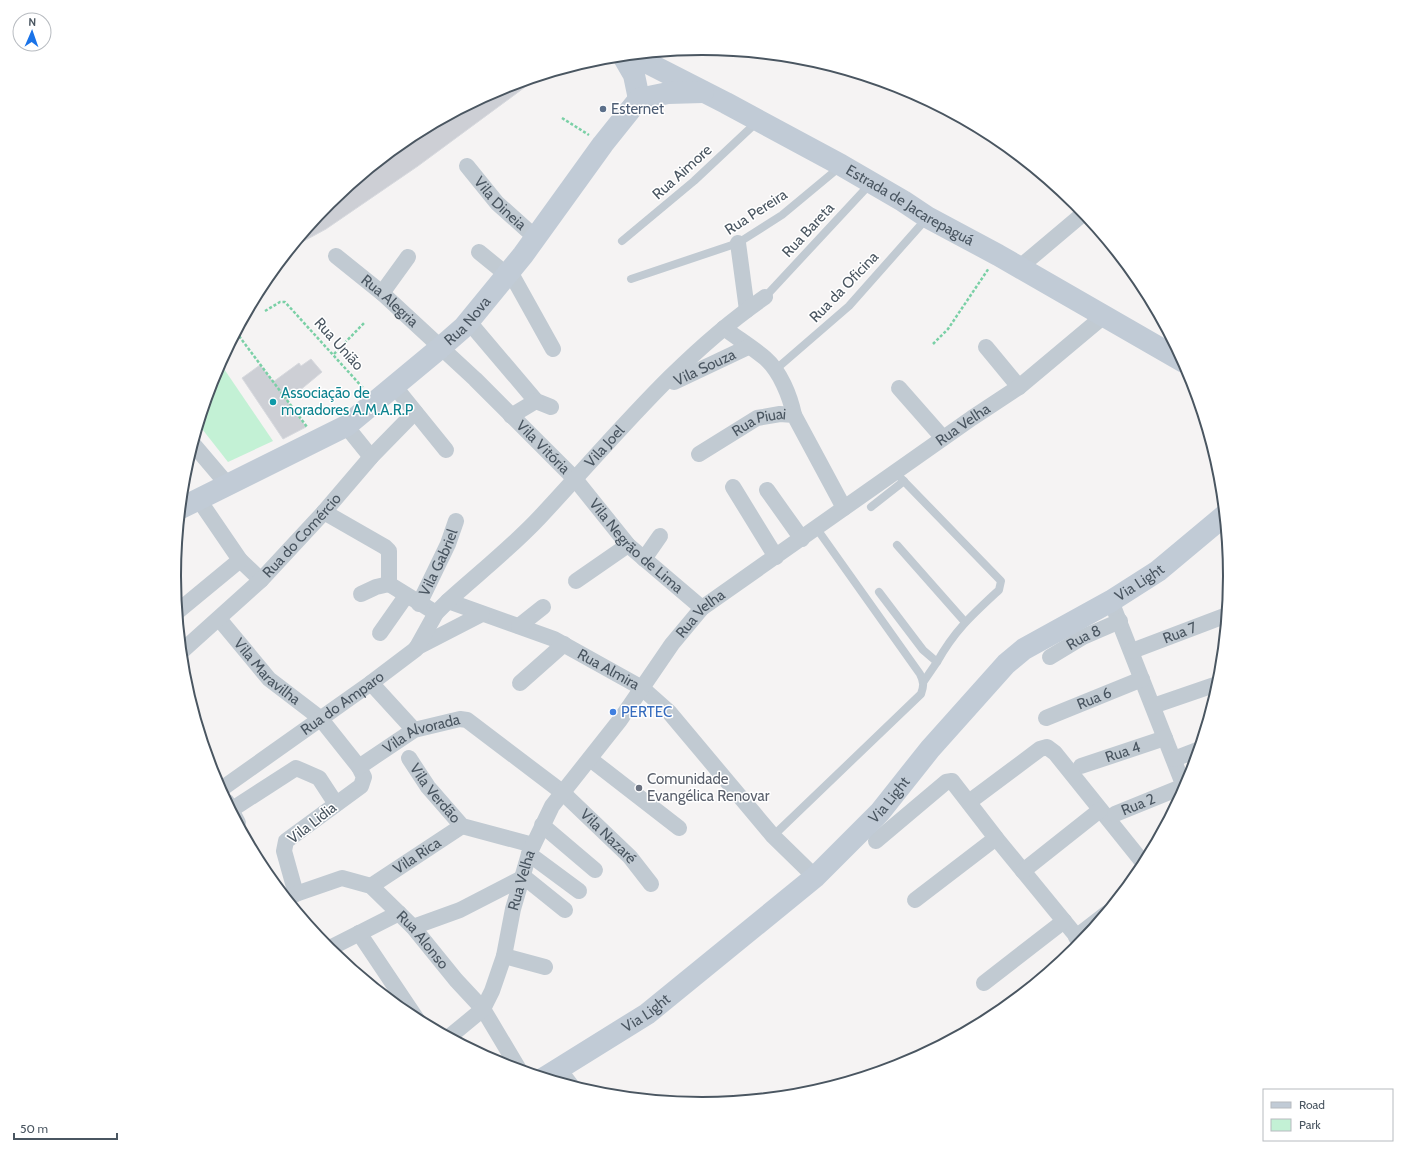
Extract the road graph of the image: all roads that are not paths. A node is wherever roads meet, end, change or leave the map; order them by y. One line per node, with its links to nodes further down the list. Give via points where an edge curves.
1 (639, 59): 3 (street, Estrada de Jacarepaguá)
2 (626, 61): 4 (street, via 634,75)
3 (703, 92): 4 (street, via 668,93); 5 (street, Estrada de Jacarepaguá)
4 (638, 99): 11 (street, Rua Nova)
5 (758, 120): 6 (street, Estrada de Jacarepaguá); 12 (lane, Rua Aimore, via 694,181)
6 (842, 165): 8 (street, Estrada de Jacarepaguá); 13 (lane, Rua Pereira, via 782,215)
7 (467, 166): 11 (street, Vila Dineia, via 498,203)
8 (872, 182): 9 (street, Estrada de Jacarepaguá); 21 (lane, Rua Bareta)
9 (927, 217): 17 (street, Estrada de Jacarepaguá); 31 (lane, Rua da Oficina, via 849,306)
10 (1080, 217): 17 (street)
11 (536, 238): 18 (street, Rua Nova)
12 (622, 242)
13 (738, 243): 19 (lane, Rua Pereira); 22 (street)
14 (479, 252): 18 (street)
15 (336, 256): 20 (street, Rua Alegria)
16 (408, 257): 20 (street)
17 (1020, 268): 23 (street, Estrada de Jacarepaguá)
18 (508, 272): 24 (street, Rua Nova); 29 (street)
19 (631, 279)
20 (382, 293): 28 (street, Rua Alegria)
21 (765, 297): 22 (street, Vila Joel)
22 (747, 310): 25 (street, Vila Joel)
23 (1105, 315): 30 (street, Estrada de Jacarepaguá); 33 (street, Rua Velha)
24 (469, 322): 28 (street, Rua Nova); 36 (street)
25 (724, 328): 26 (street); 34 (street, Vila Joel)
26 (748, 347): 31 (street, via 766,358); 34 (street, Vila Souza)
27 (986, 347): 33 (street)
28 (440, 348): 32 (street, Rua Nova); 40 (street, Rua Alegria)
29 (554, 349)
30 (1175, 356)
31 (775, 370): 39 (street, via 791,400)
32 (395, 387): 38 (street); 41 (street, Rua Nova)
33 (1019, 387): 42 (street, Rua Velha)
34 (660, 388): 48 (street, Vila Joel)
35 (899, 388): 42 (street)
36 (536, 401): 37 (street); 40 (street)
37 (551, 407)
38 (415, 412): 44 (street); 46 (street, Rua do Comércio)
39 (794, 415): 45 (street, Rua Piuai, via 780,414 757,418); 54 (street, Rua Piuai)
40 (511, 416): 48 (street, Vila Vitória)
41 (346, 426): 46 (street); 49 (street, Rua Nova)
42 (943, 438): 47 (street, Rua Velha)
43 (197, 449): 49 (street)
44 (446, 450)
45 (699, 454)
46 (371, 457): 55 (street, Rua do Comércio)
47 (900, 476): 53 (lane); 54 (street, Rua Velha); 82 (lane, via 1001,581 999,590)
48 (575, 479): 61 (street, Vila Negrão de Lima); 72 (street, Vila Joel, via 539,518)
49 (227, 484): 52 (street, Rua Nova)
50 (733, 487): 63 (street)
51 (767, 490): 60 (street)
52 (190, 504): 65 (street)
53 (871, 507)
54 (844, 508): 58 (street, Rua Velha)
55 (324, 512): 66 (street, Rua do Comércio); 68 (street, via 387,549)
56 (1221, 518): 73 (street, Via Light, via 1158,571)
57 (456, 521): 71 (street, Vila Gabriel, via 448,544)
58 (816, 529): 60 (street, Rua Velha); 92 (lane)
59 (660, 536): 64 (street)
60 (802, 539): 63 (street, Rua Velha)
61 (628, 545): 64 (street, Vila Negrão de Lima); 67 (street)
62 (897, 545): 82 (lane)
63 (776, 557): 75 (street, Rua Velha)
64 (644, 559): 75 (street, Vila Negrão de Lima)
65 (240, 560): 66 (street); 76 (street)
66 (262, 580): 80 (street, Rua do Comércio)
67 (576, 581)
68 (389, 584): 70 (street); 71 (street)
69 (879, 592): 90 (lane, via 923,650)
70 (361, 594)
71 (412, 600): 77 (street); 84 (street, Vila Gabriel)
72 (448, 601): 77 (street, Rua do Amparo); 78 (street, Rua Almira)
73 (1111, 602): 81 (street); 129 (street, Via Light, via 1024,649 1006,664 930,750 880,812)
74 (543, 606): 83 (street)
75 (702, 608): 96 (street, Rua Velha, via 672,644)
76 (182, 609)
77 (436, 613): 87 (street, Rua do Amparo)
78 (482, 614): 83 (street, Rua Almira); 87 (street)
79 (1222, 617): 88 (street, Rua 7)
80 (220, 620): 86 (street, Rua do Comércio); 98 (street, Vila Maravilha, via 269,679)
81 (1120, 621): 88 (street); 89 (street, Rua 8)
82 (965, 622): 90 (lane, via 949,641)
83 (519, 626): 85 (street, Rua Almira)
84 (380, 633)
85 (564, 644): 94 (street); 96 (street, Rua Almira)
86 (186, 649)
87 (416, 649): 93 (street, Rua do Amparo)
88 (1132, 651): 91 (street)
89 (1050, 657)
90 (937, 662): 92 (lane)
91 (1142, 679): 97 (street); 99 (street, Rua 6)
92 (924, 681): 121 (lane, via 921,694)
93 (371, 683): 98 (street, Rua do Amparo); 100 (street)
94 (520, 683)
95 (1212, 686): 97 (street)
96 (642, 688): 105 (street, Rua Velha); 121 (street, Rua Almira, via 669,712)
97 (1153, 706): 101 (street)
98 (320, 718): 102 (street, Rua do Amparo); 108 (street)
99 (1046, 718)
100 (414, 730): 108 (street, Vila Alvorada); 113 (street, Vila Alvorada, via 460,719 466,720)
101 (1165, 738): 106 (street); 107 (street, Rua 4)
102 (278, 748): 109 (street); 111 (street, Rua do Amparo)
103 (1193, 752): 106 (street)
104 (409, 758): 119 (street, Vila Verdão, via 428,787)
105 (590, 759): 113 (street, Rua Velha); 120 (street)
106 (1174, 759): 110 (street)
107 (1081, 766)
108 (359, 767): 115 (street, Vila Lidia, via 364,777 362,786)
109 (296, 768): 115 (street, via 322,780); 116 (street)
110 (1182, 780)
111 (226, 787)
112 (1178, 789): 117 (street, Rua 2)
113 (562, 792): 118 (street, Rua Velha); 130 (street, Vila Nazaré, via 630,857)
114 (969, 802): 117 (street, via 1040,749 1047,747); 122 (street); 123 (street, via 954,782 948,780)
115 (336, 804): 133 (street, Vila Lidia, via 286,841 284,851)
116 (235, 808)
117 (1107, 812): 125 (street); 127 (street, Rua 2)
118 (542, 825): 124 (street, Rua Velha); 126 (street)
119 (462, 826): 124 (street, Vila Verdão); 131 (street, Vila Rica)
120 (679, 828)
121 (773, 836): 129 (street, Rua Almira)
122 (996, 838): 127 (street); 134 (street)
123 (876, 841)
124 (531, 849): 128 (street, Rua Velha); 132 (street)
125 (1141, 859)
126 (595, 870)
127 (1023, 871): 137 (street)
128 (524, 877): 135 (street); 138 (street, via 460,910); 142 (street, Rua Velha, via 513,909)
129 (814, 877): 149 (street, Via Light, via 647,1014)
130 (651, 884)
131 (371, 886): 133 (street, Rua Alonso, via 342,878); 136 (street, Rua Alonso)
132 (579, 891)
133 (291, 896)
134 (915, 900)
135 (565, 910)
136 (399, 913): 138 (street, Rua Alonso); 139 (street)
137 (1064, 921): 140 (street); 144 (street)
138 (413, 927): 146 (street, Rua Alonso)
139 (359, 933): 141 (street); 145 (street)
140 (1078, 938)
141 (335, 946)
142 (504, 956): 143 (street); 146 (street, Rua Velha)
143 (545, 967)
144 (984, 983)
145 (408, 1007)
146 (483, 1009): 147 (street, Rua Velha); 148 (street, Rua Alonso)
147 (453, 1034)
148 (515, 1062)
149 (562, 1066): 150 (street, Via Light); 151 (lane)
150 (549, 1074)
151 (573, 1081)

